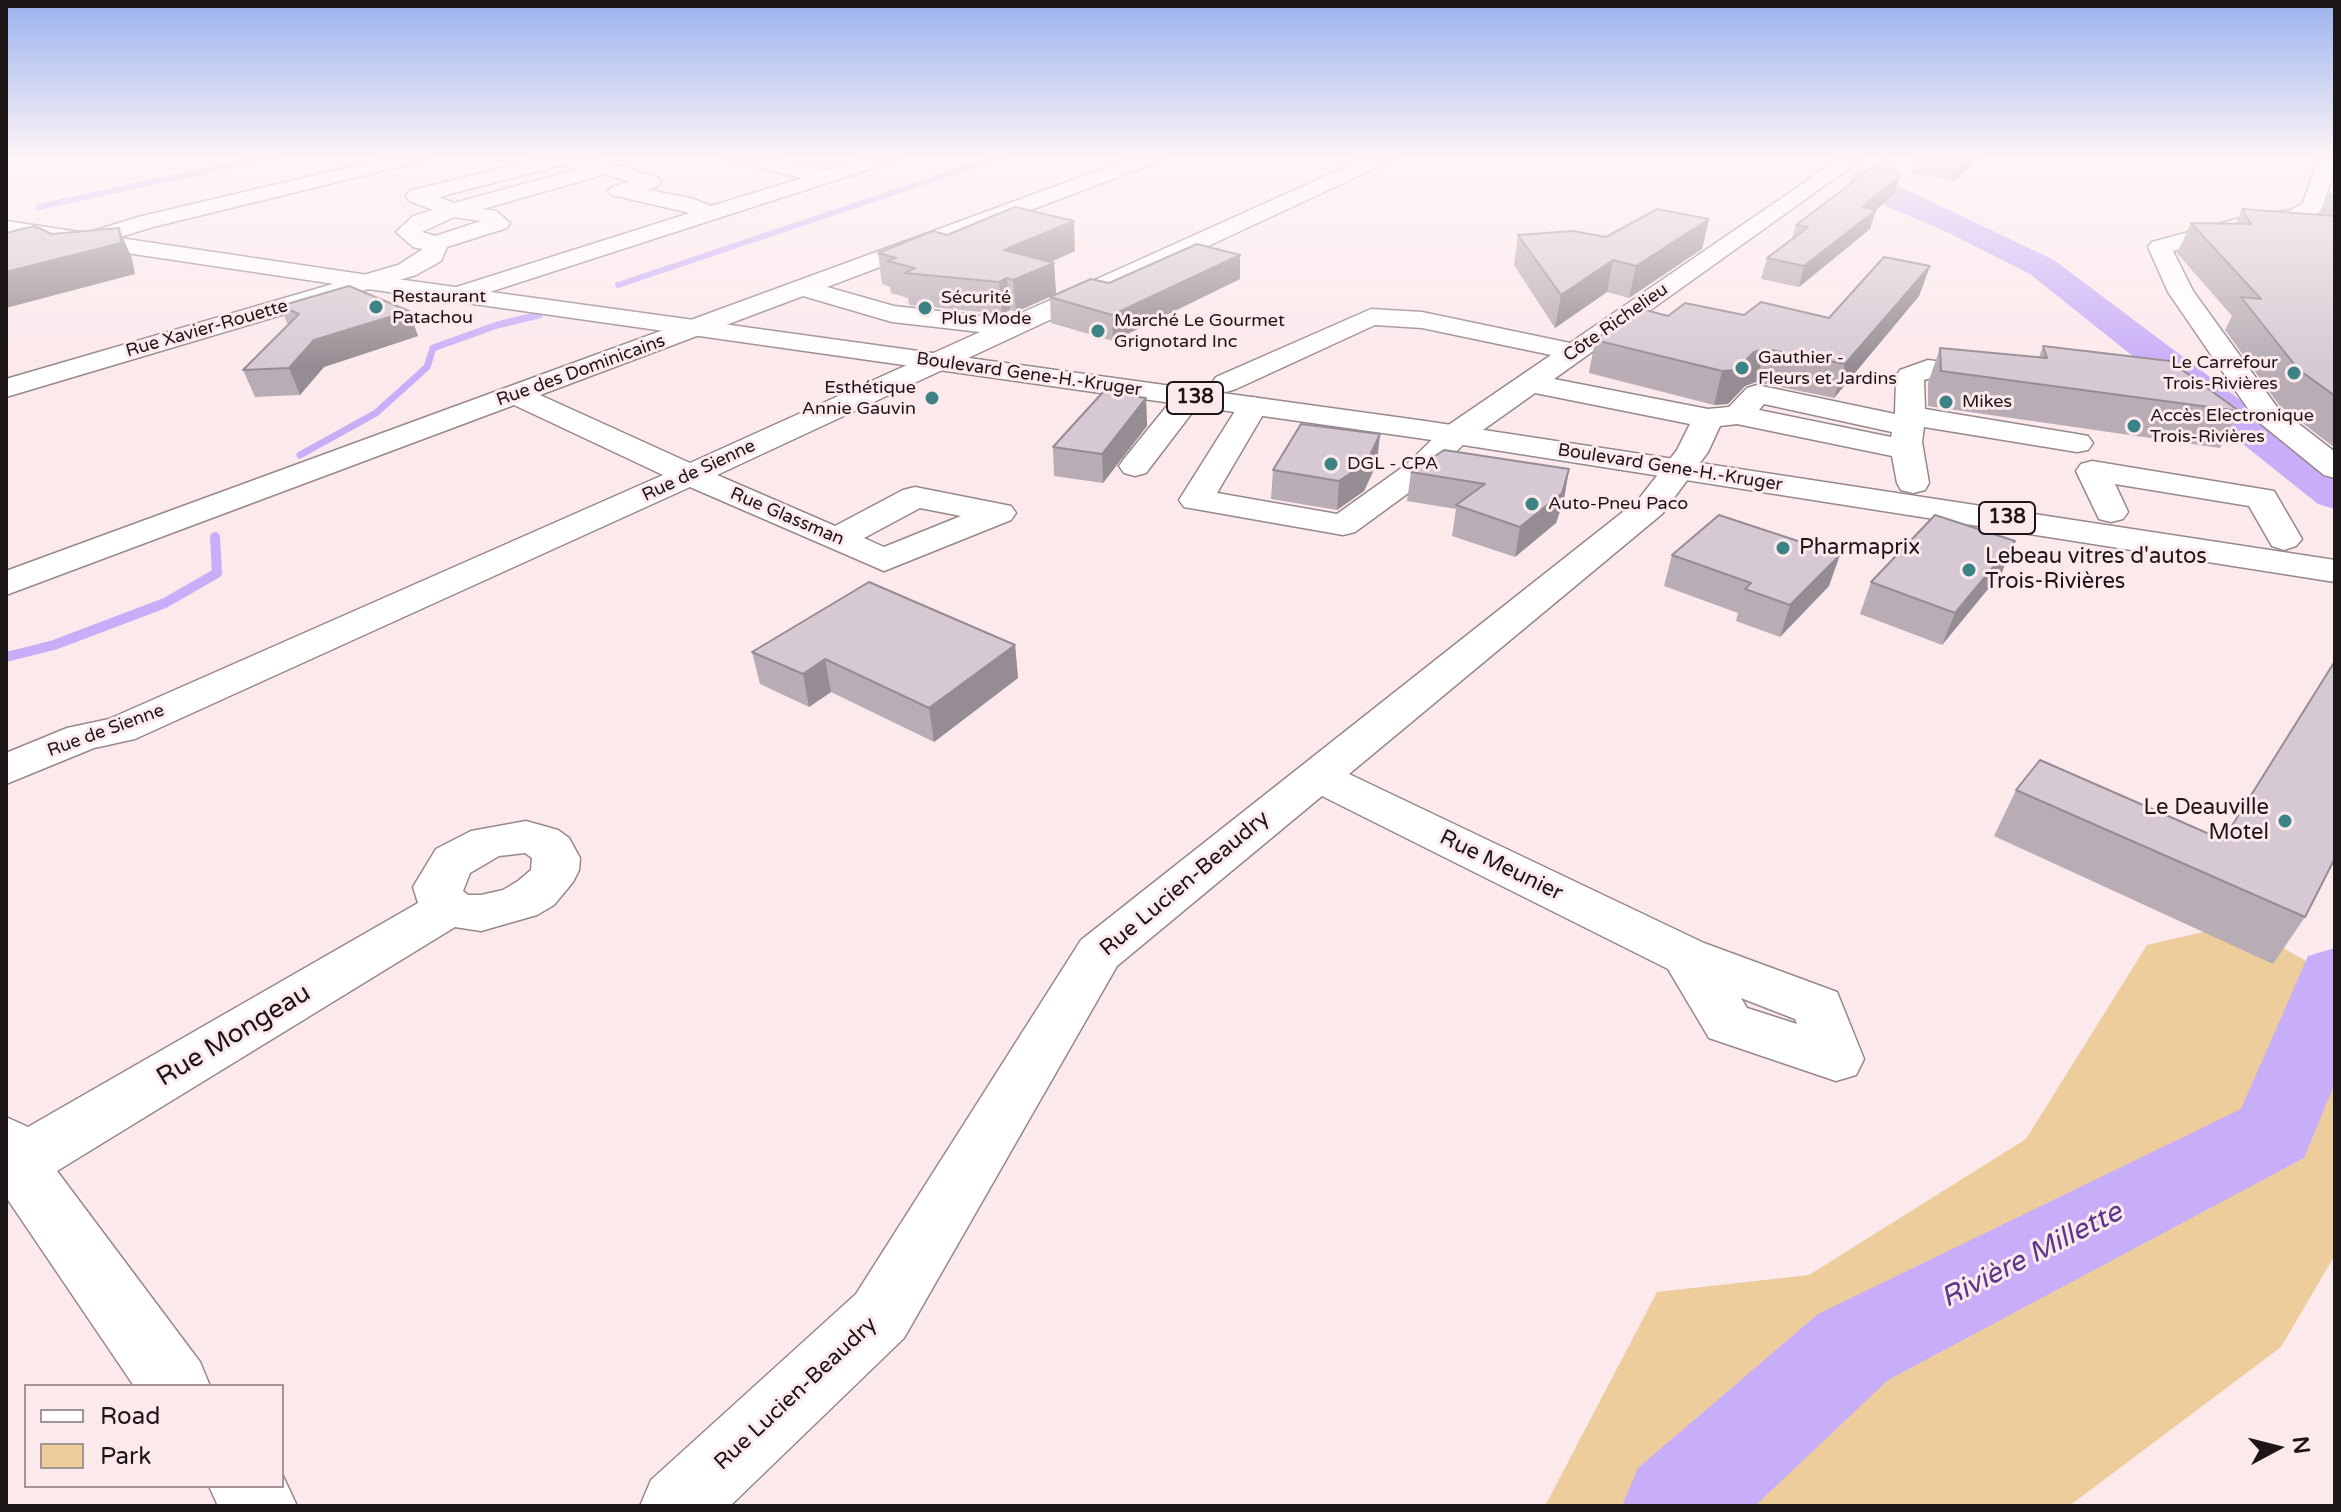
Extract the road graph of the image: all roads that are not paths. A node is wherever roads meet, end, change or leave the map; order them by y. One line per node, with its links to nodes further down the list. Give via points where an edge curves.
1 (107, 227): 11 (street, Boulevard Gene-H.-Kruger / 138)
2 (134, 227): 11 (street)
3 (414, 227): 13 (street, via 407,232 421,242)
4 (488, 227): 13 (street)
5 (667, 227): 16 (street)
6 (967, 227): 17 (street, Rue des Dominicains)
7 (1230, 227): 20 (street, Rue de Sienne)
8 (1755, 227): 23 (street, Côte Richelieu)
9 (2235, 227): 40 (street, via 2160,247 2181,292 2266,413)
10 (6, 228): 12 (street, Boulevard Gene-H.-Kruger / 138)
11 (124, 229): 12 (street); 14 (street, Boulevard Gene-H.-Kruger / 138)
12 (88, 240): 15 (street, Boulevard Gene-H.-Kruger / 138)
13 (437, 243): 14 (street, via 433,256)
14 (407, 270): 15 (street, Rue Xavier-Rouette); 16 (street, Boulevard Gene-H.-Kruger / 138)
15 (368, 282): 18 (street, Boulevard Gene-H.-Kruger / 138); 28 (street, Rue Xavier-Rouette)
16 (494, 282): 18 (street); 19 (street, Boulevard Gene-H.-Kruger / 138)
17 (803, 288): 19 (street, Rue des Dominicains); 20 (street, via 892,314)
18 (456, 295): 21 (street, Boulevard Gene-H.-Kruger / 138)
19 (732, 315): 21 (street, Rue des Dominicains); 22 (street, Boulevard Gene-H.-Kruger / 138)
20 (1009, 327): 22 (street, Rue de Sienne)
21 (697, 328): 24 (street, Boulevard Gene-H.-Kruger / 138); 29 (street, Rue des Dominicains)
22 (963, 348): 24 (street, Rue de Sienne); 26 (street, Boulevard Gene-H.-Kruger / 138)
23 (1575, 352): 26 (street, via 1422,320 1371,317); 27 (street, Côte Richelieu)
24 (934, 361): 30 (street, Boulevard Gene-H.-Kruger / 138); 41 (street, Rue de Sienne)
25 (2012, 380): 35 (street, via 1921,371 1910,376)
26 (1226, 383): 32 (street, Boulevard Gene-H.-Kruger / 138)
27 (1531, 383): 32 (street, Côte Richelieu); 33 (street)
28 (6, 388)
29 (516, 395): 41 (street, Rue Glassman); 47 (street, Rue des Dominicains)
30 (1189, 397): 31 (street, Boulevard Gene-H.-Kruger / 138); 39 (street)
31 (1253, 406): 34 (street, Boulevard Gene-H.-Kruger / 138); 34 (street, Côte Richelieu, via 1196,500 1343,525 1418,471)
32 (1482, 416): 34 (street, Côte Richelieu); 37 (street, Boulevard Gene-H.-Kruger / 138)
33 (1723, 416): 35 (street, via 1757,394); 37 (street, Rue Lucien-Beaudry)
34 (1455, 435): 37 (street, Boulevard Gene-H.-Kruger / 138)
35 (1909, 444): 36 (street); 37 (street, Boulevard Gene-H.-Kruger / 138); 42 (street, Boulevard Gene-H.-Kruger / 138)
36 (2084, 457): 38 (street); 42 (street); 44 (street, via 2262,498)
37 (1685, 460): 46 (street, Boulevard Gene-H.-Kruger / 138); 49 (street, Rue Lucien-Beaudry, via 1650,507)
38 (2218, 462)
39 (1135, 466)
40 (2335, 468)
41 (690, 475): 43 (street, Rue Glassman); 48 (street, Rue de Sienne, via 120,730 82,737)
42 (2111, 512): 44 (street, Boulevard Gene-H.-Kruger / 138)
43 (837, 539): 43 (street, Rue Glassman, via 915,497 999,513 884,560)
44 (2284, 539): 45 (street, Boulevard Gene-H.-Kruger / 138)
45 (2335, 548)
46 (2335, 571)
47 (6, 584)
48 (6, 770)
49 (1317, 776): 51 (street, Rue Meunier); 56 (street, Rue Lucien-Beaudry, via 1099,953 880,1316)
50 (450, 907): 52 (street, Rue Mongeau)
51 (1686, 956)
52 (12, 1153): 53 (street)
53 (174, 1384)
54 (247, 1488): 55 (street)
55 (260, 1506)
56 (677, 1506)

